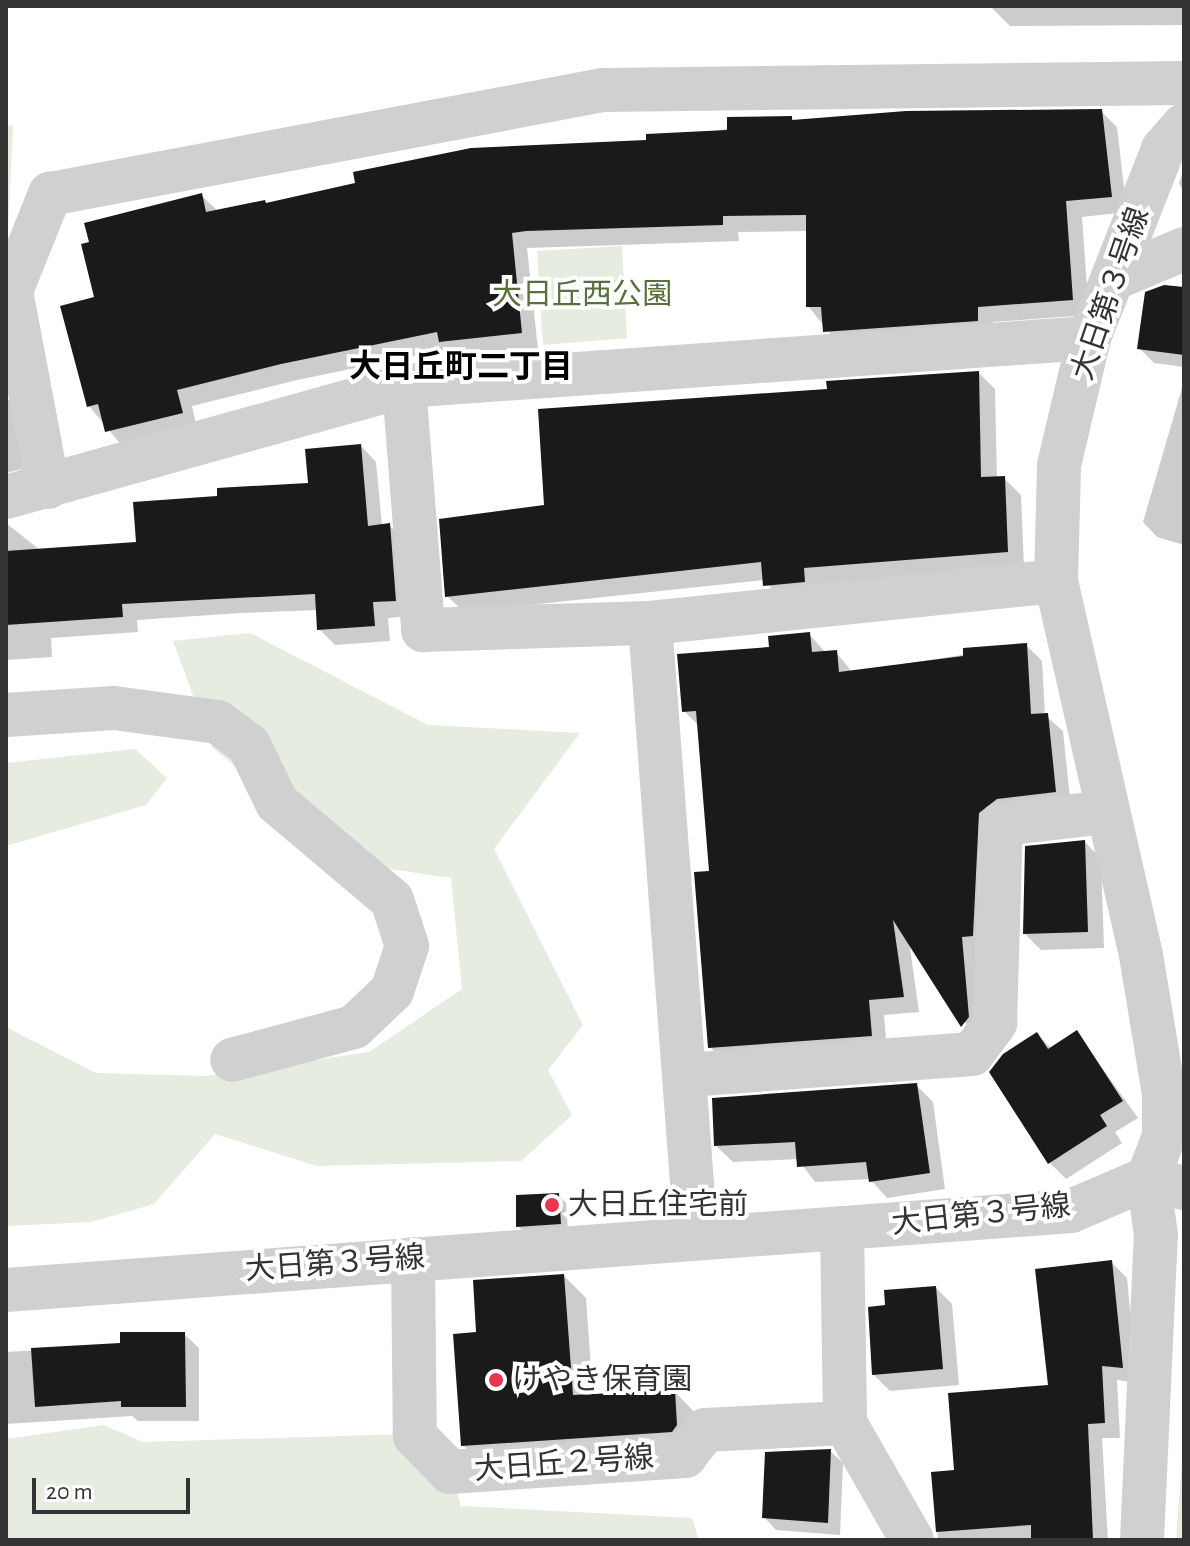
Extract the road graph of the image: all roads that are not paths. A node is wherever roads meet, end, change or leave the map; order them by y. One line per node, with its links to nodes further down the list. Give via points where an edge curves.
1 (1184, 83): 7 (street, via 603,90 50,194 11,291)
2 (1184, 125): 4 (street, 大日第３号線, via 1163,149)
3 (1184, 249): 4 (street)
4 (1115, 278): 5 (street, 大日第３号線)
5 (1089, 338): 6 (street); 9 (street, 大日第３号線, via 1059,465)
6 (404, 386): 7 (street); 10 (street, via 423,630)
7 (48, 487): 8 (street)
8 (6, 497)
9 (1056, 581): 10 (street); 12 (street, 大日第３号線)
10 (650, 623): 14 (street)
11 (6, 715): 13 (street, via 114,708 218,722 249,745 277,803 392,900 407,946 392,991 354,1027)
12 (1106, 812): 14 (street, via 1001,824 995,1023 972,1054); 15 (street, 大日第３号線, via 1141,955 1164,1094)
13 (232, 1060)
14 (687, 1075): 17 (street)
15 (1166, 1183): 16 (street, 大日第３号線, via 1071,1211); 22 (street, via 1156,1235)
16 (842, 1228): 17 (street, 大日第３号線); 20 (street)
17 (696, 1236): 18 (street, 大日第３号線)
18 (413, 1259): 19 (street, 大日第３号線); 20 (street, 大日丘２号線, via 415,1436 450,1472 685,1456 705,1430)
19 (6, 1290)
20 (845, 1423): 21 (street)
21 (912, 1540)
22 (1142, 1540)

